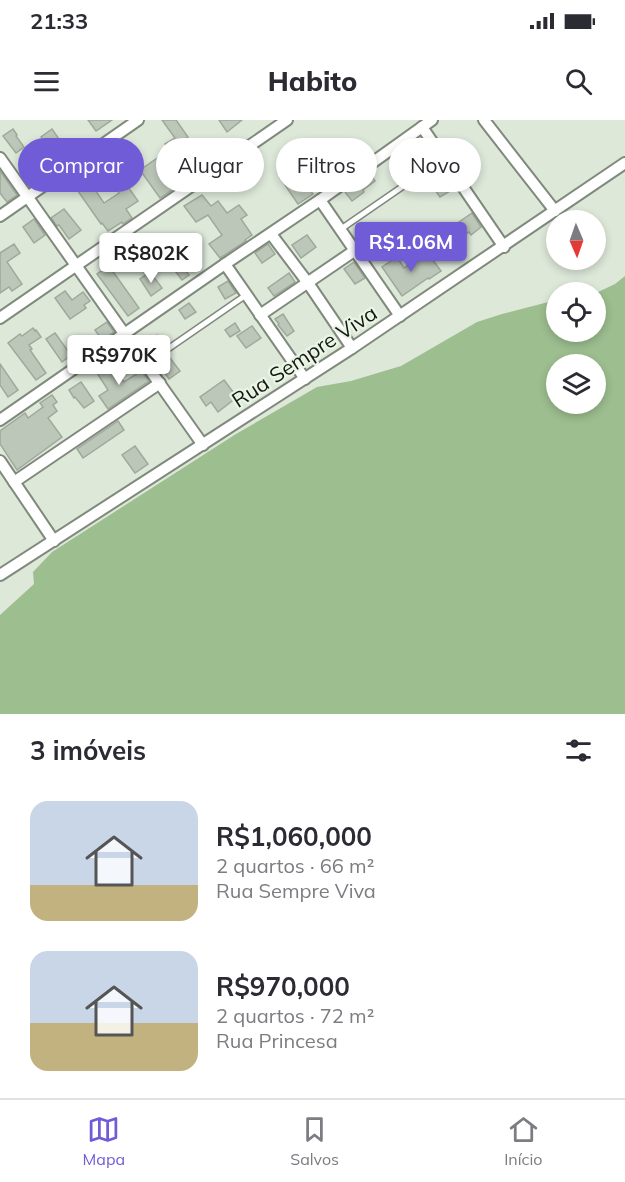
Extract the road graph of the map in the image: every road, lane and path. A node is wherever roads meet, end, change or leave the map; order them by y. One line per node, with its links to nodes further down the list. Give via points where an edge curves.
1 (138, 120): 11 (street)
2 (287, 120): 22 (street)
3 (432, 120): 5 (street)
4 (484, 120): 13 (street)
5 (422, 127): 6 (street); 12 (street)
6 (430, 138)
7 (0, 158): 11 (street)
8 (625, 163): 14 (street, Rua Sempre Viva)
9 (395, 192): 17 (lane)
10 (467, 192): 19 (street)
11 (28, 196): 15 (street); 22 (street)
12 (320, 200): 17 (street); 18 (street)
13 (554, 210)
14 (556, 210)
15 (0, 216)
16 (546, 217): 19 (street, Rua Sempre Viva)
17 (341, 230): 20 (street)
18 (271, 234): 21 (street); 23 (street)
19 (504, 247): 26 (street, Rua Sempre Viva)
20 (354, 251): 23 (street); 26 (street)
21 (225, 264): 24 (street); 28 (street)
22 (77, 265): 27 (street); 28 (street)
23 (308, 283): 25 (street); 29 (street)
24 (246, 295): 25 (street); 30 (lane)
25 (260, 315): 31 (street)
26 (400, 316): 29 (street, Rua Sempre Viva)
27 (0, 318)
28 (125, 333): 30 (street); 33 (street)
29 (352, 348): 31 (street, Rua Sempre Viva)
30 (146, 364): 32 (street)
31 (305, 379): 34 (street, Rua Sempre Viva)
32 (160, 383): 34 (street); 36 (street)
33 (0, 420)
34 (203, 445): 37 (street, Rua Sempre Viva)
35 (0, 461): 36 (street)
36 (14, 482): 37 (street)
37 (54, 541): 38 (street, Rua Sempre Viva)
38 (0, 576)

